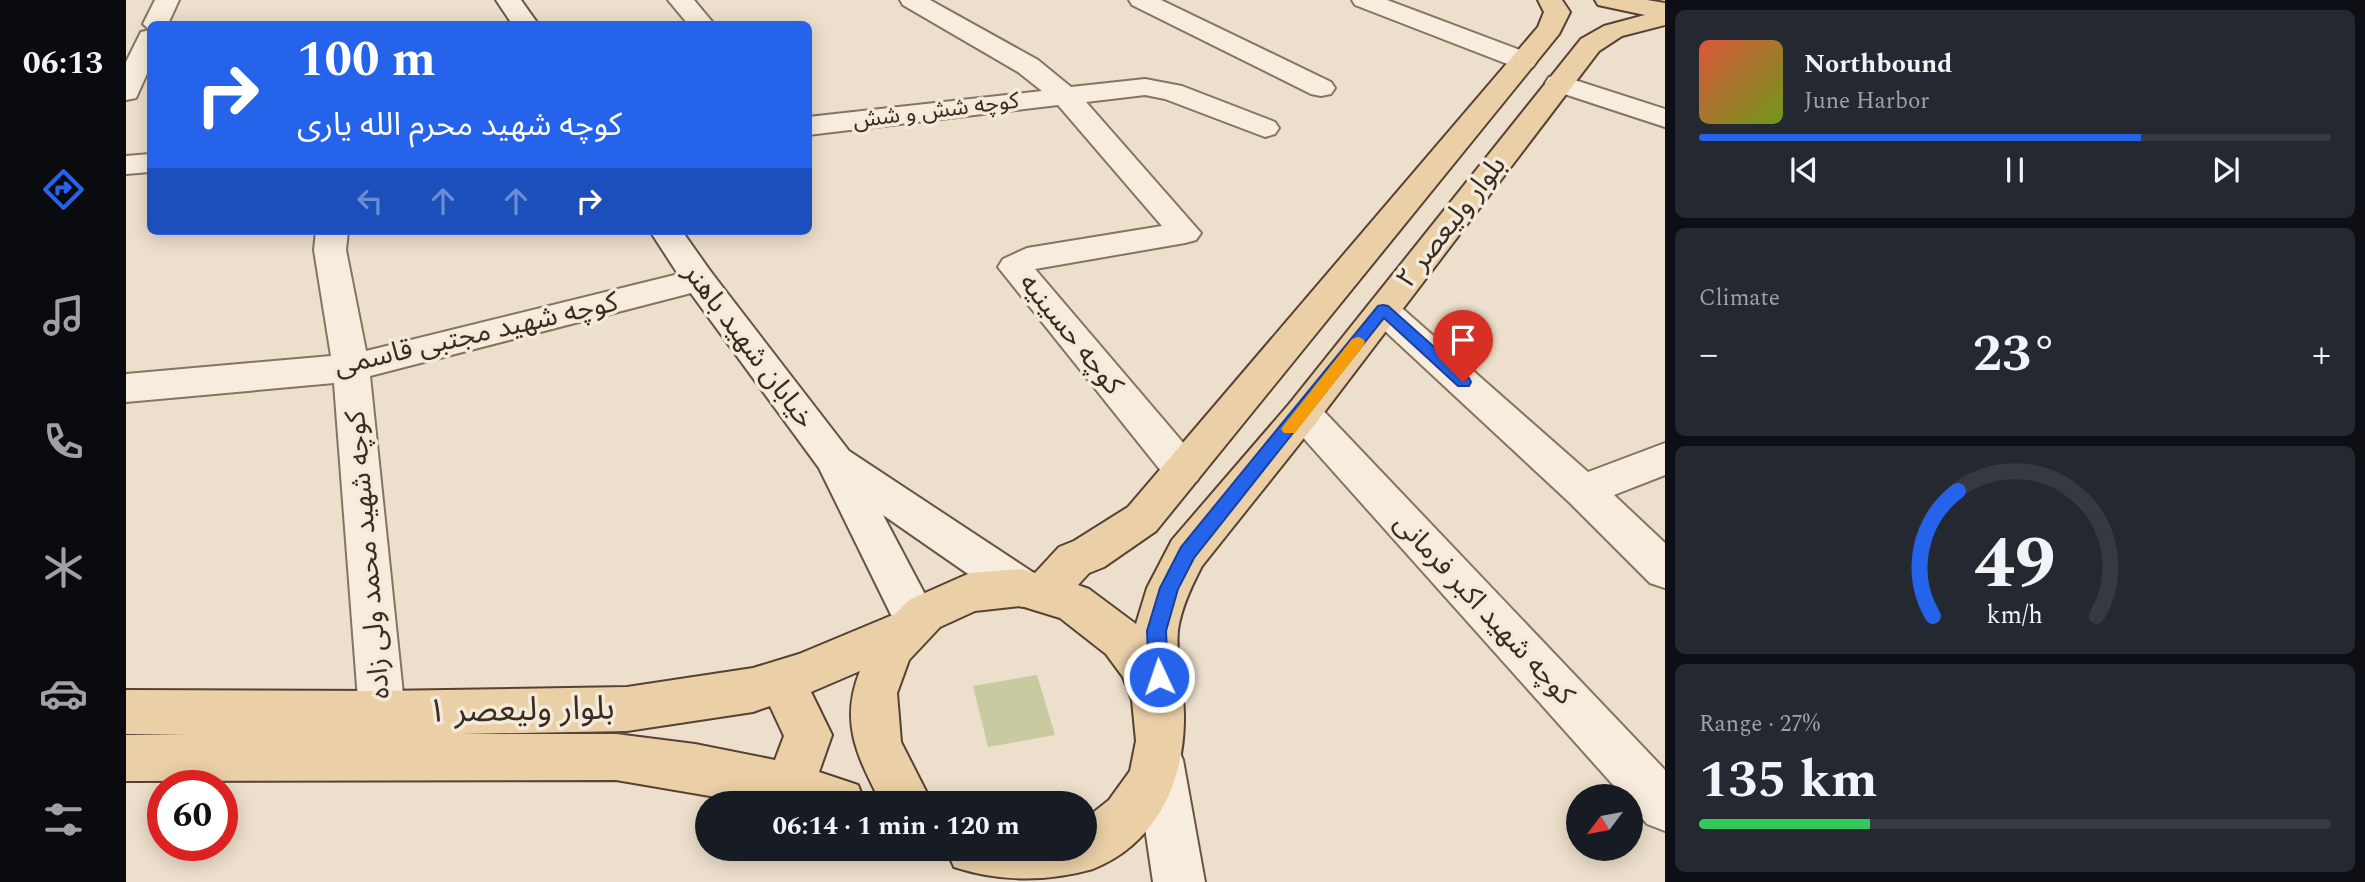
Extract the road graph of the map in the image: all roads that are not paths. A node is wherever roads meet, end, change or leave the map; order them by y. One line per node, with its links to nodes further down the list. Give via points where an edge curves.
1 (167, 0): 11 (street)
2 (508, 0): 12 (street)
3 (680, 0): 13 (street)
4 (912, 0): 20 (street, via 1028,66)
5 (1141, 0): 17 (street)
6 (1364, 0): 15 (street)
7 (1607, 0): 8 (main road)
8 (1665, 11)
9 (1665, 17): 10 (main road, بلوار ولیعصر ۲, via 1613,31)
10 (1573, 20): 15 (main road, بلوار ولیعصر ۲, via 1550,29); 16 (main road, بلوار ولیعصر ۲, via 1590,45)
11 (157, 21)
12 (523, 21)
13 (698, 21)
14 (147, 45): 19 (street)
15 (1524, 61): 35 (main road, بلوار ولیعصر ۲)
16 (1559, 83): 21 (street); 29 (main road, بلوار ولیعصر ۲)
17 (1321, 88)
18 (147, 92): 19 (street)
19 (126, 93)
20 (1064, 95): 22 (street, کوچه شش و شش); 23 (street, کوچه شش و شش, via 1145,87 1172,92); 35 (street, کوچه حسینیه, via 1185,233 1027,259 1015,267)
21 (1665, 118)
22 (812, 126)
23 (1265, 128)
24 (147, 163): 25 (street)
25 (126, 165)
26 (332, 235): 30 (street, کوچه شهید محمد ولی زاده, via 330,250)
27 (669, 235): 28 (street, خیابان شهید باهنر)
28 (699, 280): 30 (street, کوچه شهید مجتبی قاسمی); 34 (street, خیابان شهید باهنر)
29 (1383, 310): 32 (main road, بلوار ولیعصر ۲); 36 (street)
30 (351, 368): 31 (street, کوچه شهید مجتبی قاسمی); 43 (street, کوچه شهید محمد ولی زاده)
31 (126, 388)
32 (1303, 413): 39 (main road, بلوار ولیعصر ۲, via 1187,553 1169,588); 49 (street, کوچه شهید اکبر فرمانی)
33 (1665, 458): 36 (street)
34 (834, 460): 38 (street, خیابان شهید باهنر); 40 (street, خیابان شهید باهنر)
35 (1183, 470): 38 (main road, بلوار ولیعصر ۲, via 1142,519)
36 (1583, 491): 37 (street)
37 (1665, 570)
38 (1047, 580): 39 (main road, via 1105,605); 40 (main road, بلوار ولیعصر ۱, via 965,592 939,603); 44 (main road, via 1100,619 1135,654 1153,687)
39 (1161, 618): 44 (main road, بلوار ولیعصر ۲, via 1156,631)
40 (909, 625): 41 (main road, بلوار ولیعصر ۱); 48 (main road, via 883,662 872,699 875,740)
41 (781, 681): 43 (main road, بلوار ولیعصر ۱, via 753,690 627,709); 46 (main road, via 808,735)
42 (126, 712): 43 (main road, بلوار ولیعصر ۱)
43 (382, 713)
44 (1160, 742): 50 (main road, via 1141,803 1108,837); 53 (street)
45 (126, 758): 46 (main road, بلوار ولیعصر ۱, via 616,757 695,768)
46 (789, 789): 47 (main road, بلوار ولیعصر ۱)
47 (796, 791)
48 (898, 791)
49 (1665, 806)
50 (1097, 842)
51 (1028, 861): 52 (main road)
52 (1003, 864)
53 (1179, 882)

